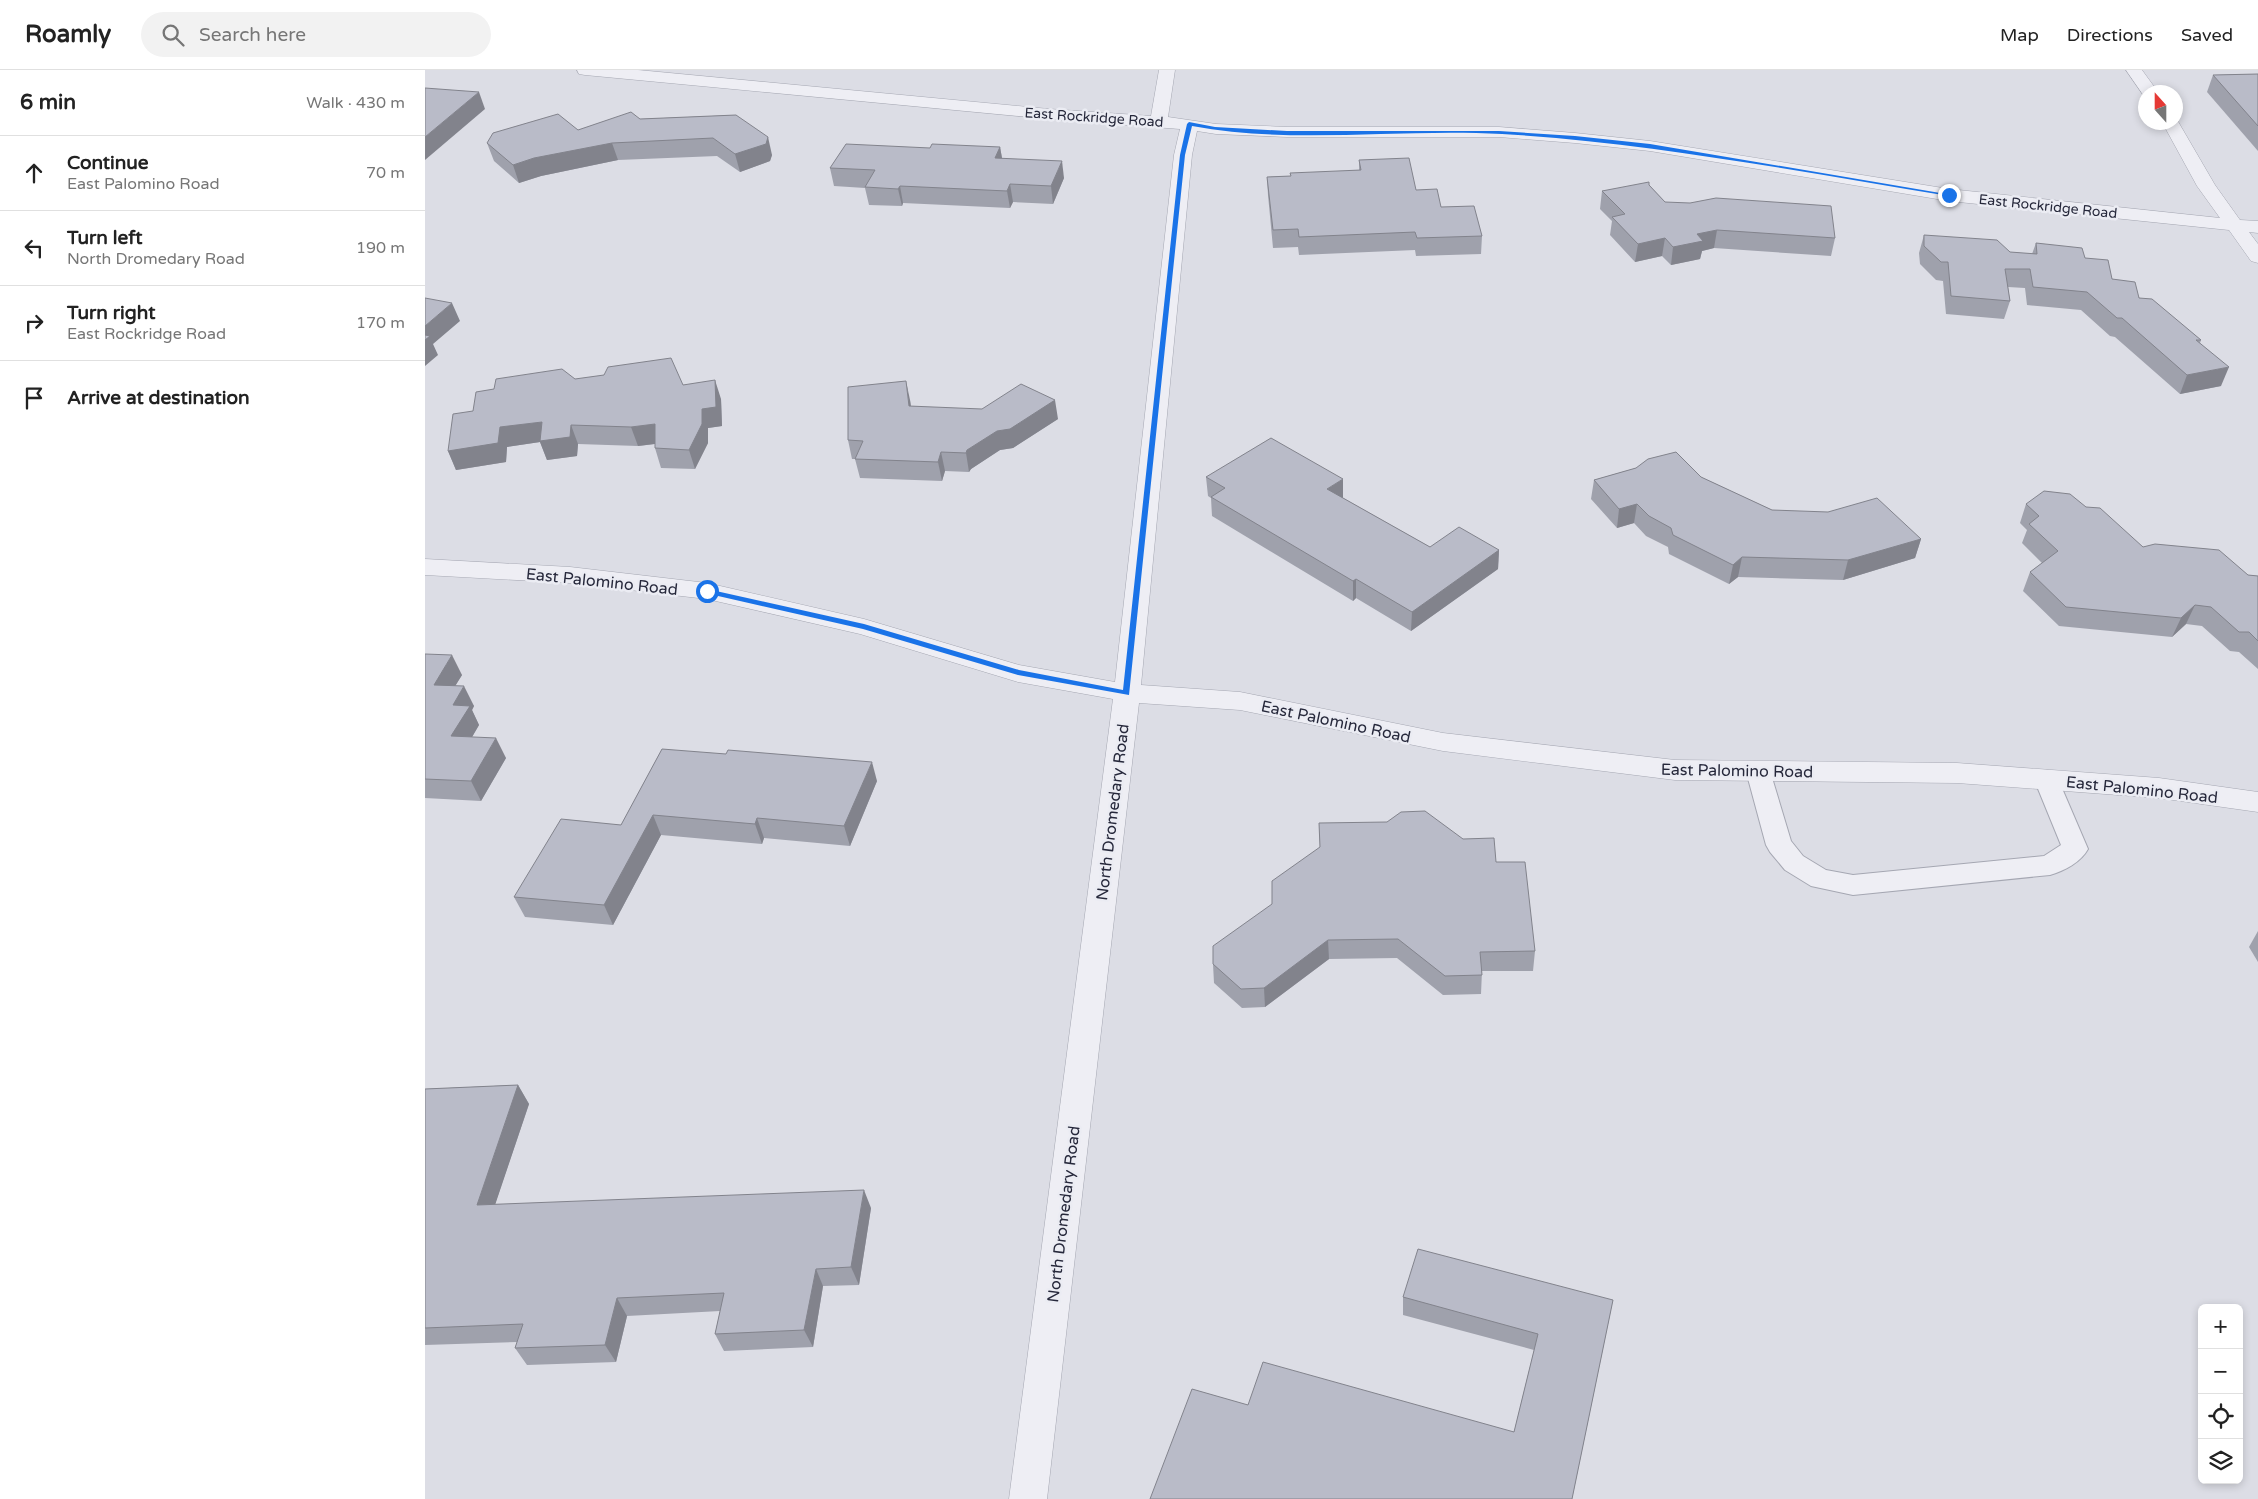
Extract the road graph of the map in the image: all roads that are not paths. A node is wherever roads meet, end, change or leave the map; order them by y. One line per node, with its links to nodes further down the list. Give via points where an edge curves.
1 (585, 70): 5 (street, East Rockridge Road)
2 (1167, 70): 5 (street)
3 (2134, 70): 4 (street)
4 (2144, 85)
5 (1159, 122): 6 (street, East Rockridge Road)
6 (1189, 124): 8 (street, East Rockridge Road, via 1215,129 1287,132 1499,132 1575,138 1650,146 1949,195); 12 (street, North Dromedary Road, via 1183,155)
7 (2175, 130): 8 (street)
8 (2235, 226): 9 (street, East Rockridge Road); 10 (street)
9 (2258, 227)
10 (2258, 257)
11 (425, 567): 12 (street, East Palomino Road, via 570,575 707,591 864,627 1018,673)
12 (1127, 694): 13 (street, East Palomino Road, via 1240,701 1443,742 1675,770); 16 (street, North Dromedary Road)
13 (1758, 771): 14 (street, East Palomino Road, via 1957,773); 14 (lane, via 1779,845 1794,863 1820,879 1853,885 2050,865 2064,858 2075,849)
14 (2046, 779): 15 (street, East Palomino Road, via 2159,788)
15 (2258, 802)
16 (1028, 1499)

